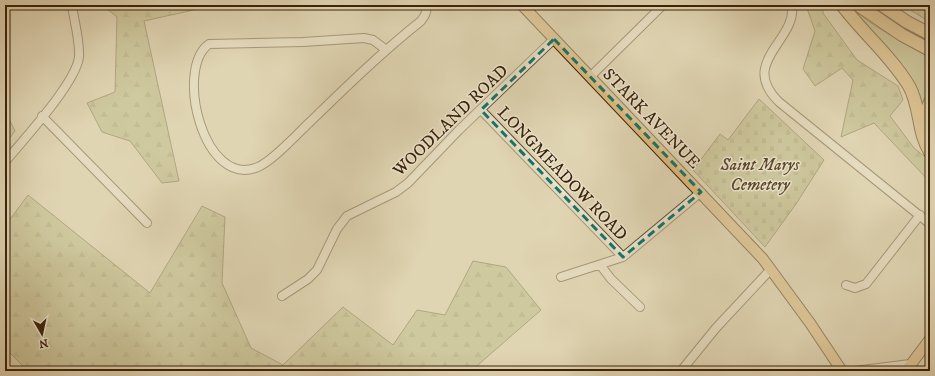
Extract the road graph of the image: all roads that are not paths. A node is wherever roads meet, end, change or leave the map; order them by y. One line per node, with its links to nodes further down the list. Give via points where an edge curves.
1 (72, 5): 16 (street, via 78,64 70,81)
2 (428, 5): 11 (street, via 421,21)
3 (522, 5): 10 (main road, STARK AVENUE)
4 (663, 5): 13 (street)
5 (792, 5): 21 (street, via 789,25 765,64 768,86 774,97)
6 (842, 5): 18 (highway, via 881,49 909,86 914,95 924,142)
7 (858, 5): 12 (highway, via 902,35)
8 (882, 5): 9 (highway)
9 (930, 34)
10 (554, 39): 13 (main road, STARK AVENUE); 15 (street, WOODLAND ROAD)
11 (385, 49): 11 (street, via 259,167 235,167 220,159 209,144 198,110 194,71 198,56 209,44 364,38 373,40)
12 (930, 50)
13 (590, 77): 20 (main road, STARK AVENUE)
14 (930, 102): 17 (highway, via 926,119)
15 (481, 110): 24 (street, LONGMEADOW ROAD); 29 (street, WOODLAND ROAD, via 402,189 347,216 337,229 317,270)
16 (42, 116): 19 (street); 22 (street)
17 (930, 140)
18 (930, 152)
19 (5, 162)
20 (701, 192): 24 (street); 26 (main road, STARK AVENUE)
21 (920, 215): 23 (street); 28 (street, via 866,284 855,288)
22 (147, 223)
23 (930, 224)
24 (624, 257): 25 (street)
25 (601, 266): 27 (street); 30 (street)
26 (771, 269): 33 (street, via 716,328); 34 (main road, STARK AVENUE)
27 (561, 277)
28 (846, 285)
29 (282, 296)
30 (640, 307)
31 (930, 339): 32 (main road)
32 (908, 367): 35 (street)
33 (681, 371)
34 (842, 371)
35 (854, 371)

